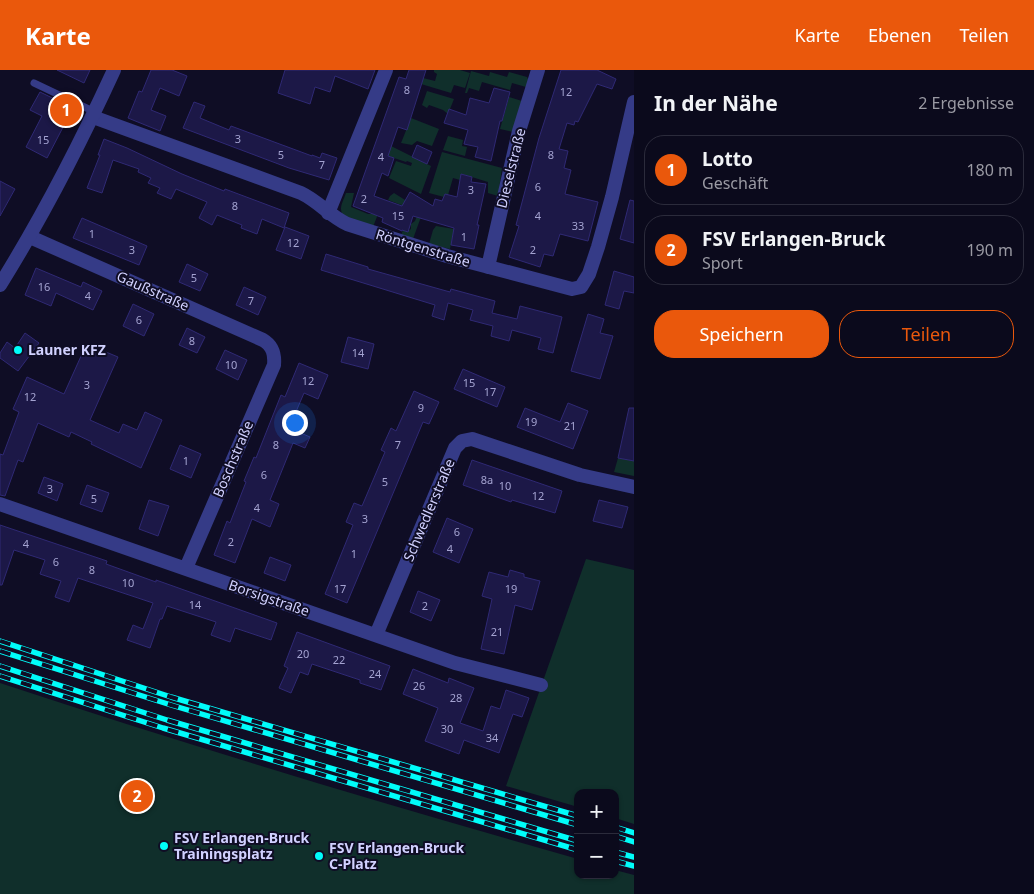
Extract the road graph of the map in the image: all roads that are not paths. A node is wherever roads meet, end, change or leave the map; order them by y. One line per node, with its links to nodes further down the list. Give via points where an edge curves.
1 (114, 70): 6 (street)
2 (386, 70): 7 (street)
3 (538, 70): 9 (street, Dieselstraße, via 519,131)
4 (34, 84): 6 (lane)
5 (634, 102): 9 (street, Röntgenstraße, via 612,197 585,284 572,289)
6 (94, 115): 7 (street, Röntgenstraße, via 301,193); 8 (street)
7 (328, 213): 9 (street, Röntgenstraße, via 366,231)
8 (30, 237): 10 (street); 11 (street, Gaußstraße, via 263,340)
9 (488, 268)
10 (0, 285)
11 (273, 349): 14 (street, Boschstraße, via 274,365)
12 (634, 487): 15 (street, Schwedlerstraße, via 580,475 472,439 462,441 456,448)
13 (0, 504): 14 (street, Borsigstraße)
14 (186, 568): 15 (street, Borsigstraße)
15 (376, 635): 16 (street, Borsigstraße, via 455,663)
16 (541, 685)

